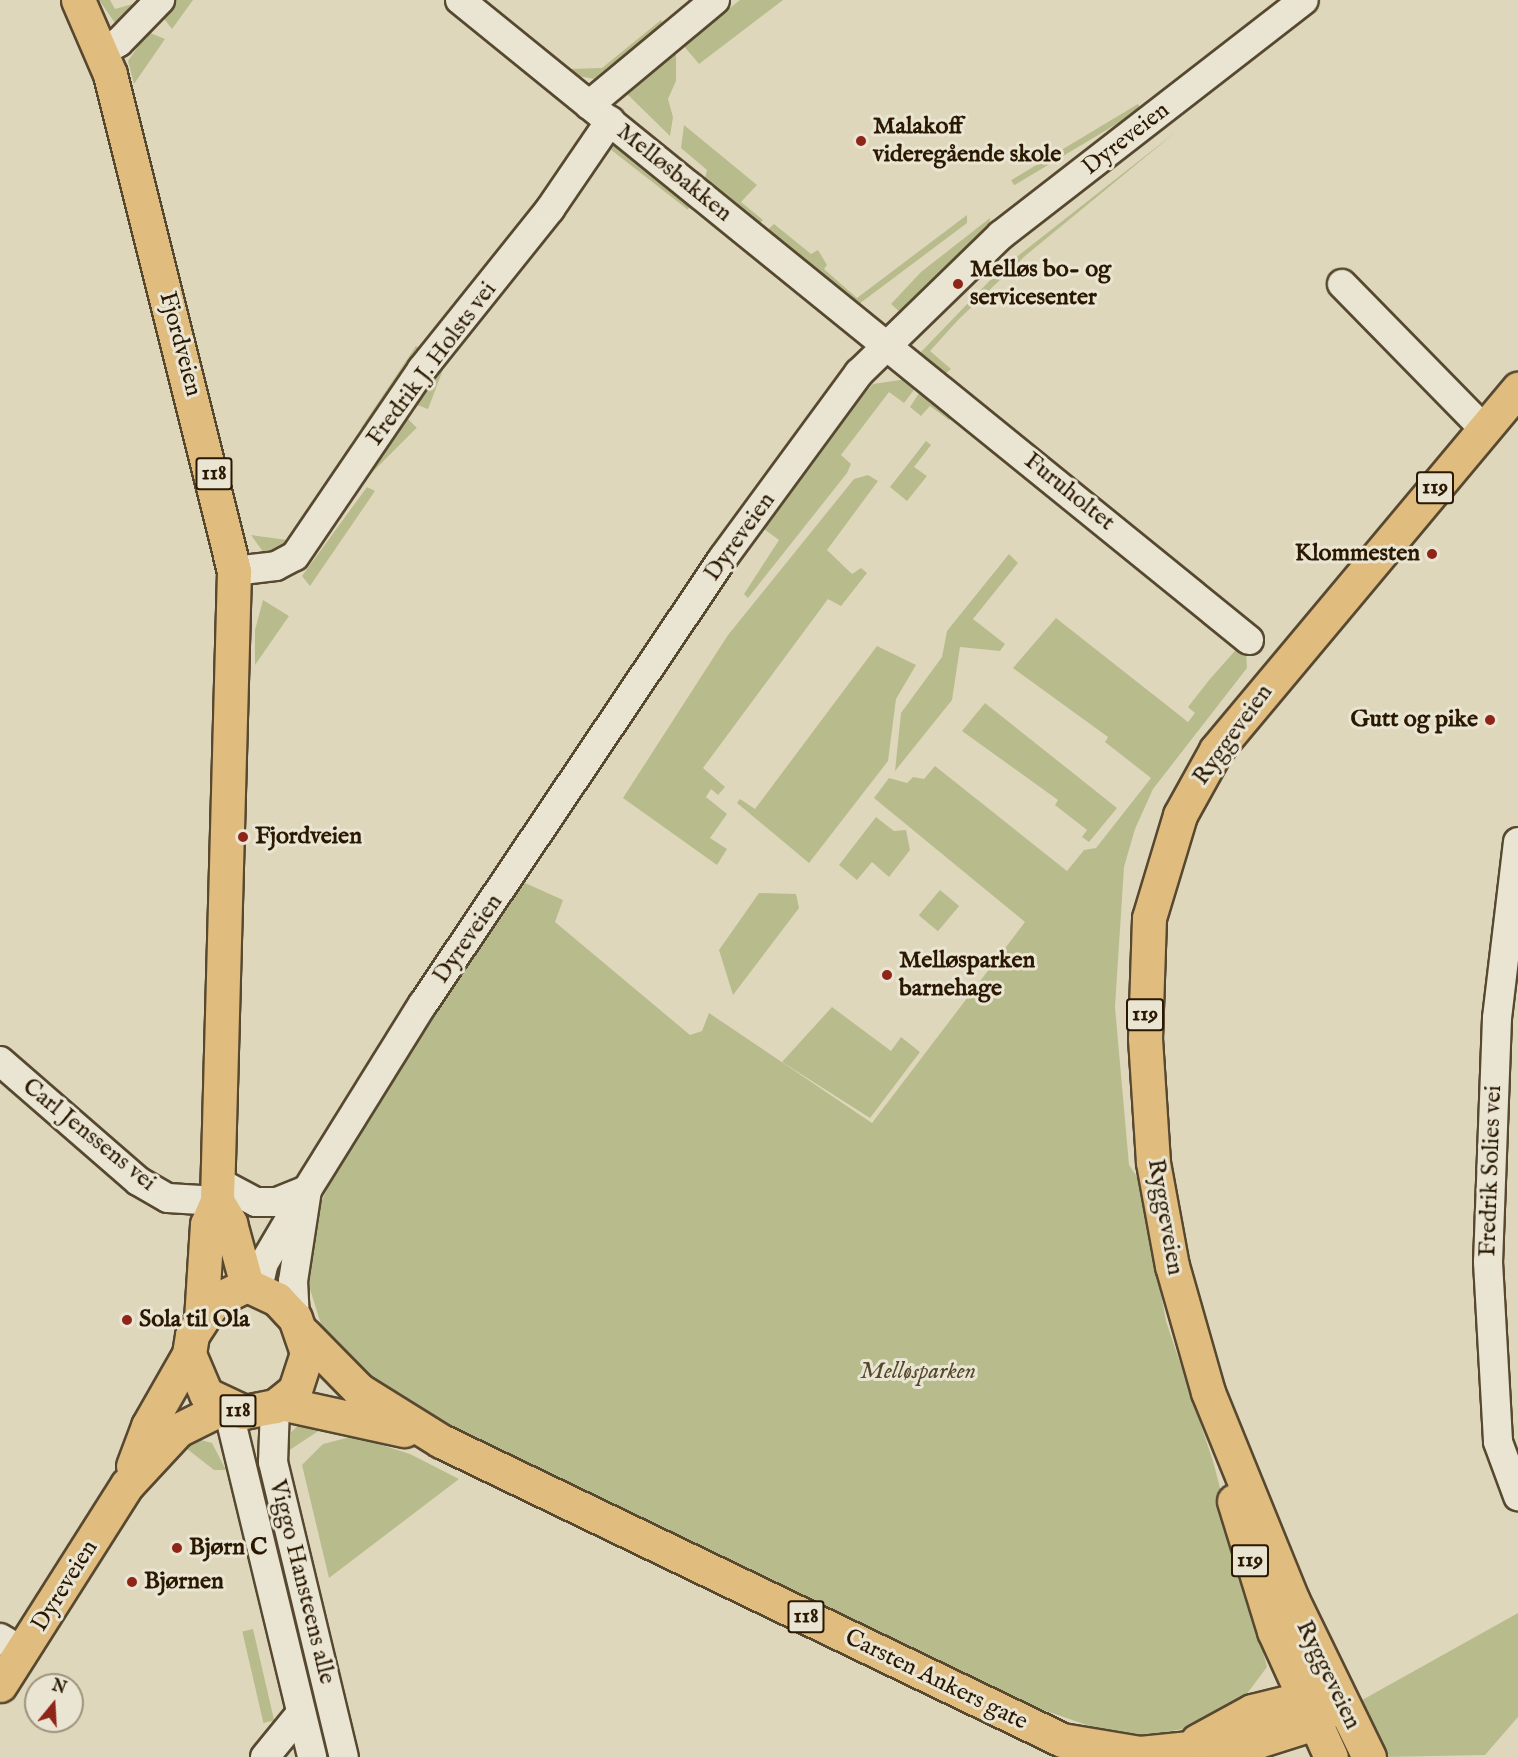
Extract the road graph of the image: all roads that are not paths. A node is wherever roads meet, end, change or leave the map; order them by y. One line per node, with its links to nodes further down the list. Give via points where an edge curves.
1 (78, 0): 6 (main road, Fjordveien / 118)
2 (160, 0): 6 (street, via 119,42)
3 (460, 0): 7 (street, Melløsbakken)
4 (715, 0): 7 (street, Fredrik J. Holsts vei)
5 (1304, 0): 9 (street, Dyreveien, via 1001,235)
6 (104, 51): 12 (main road, Fjordveien / 118)
7 (599, 113): 9 (street, Melløsbakken); 12 (street, Fredrik J. Holsts vei, via 550,209 422,369 295,556 276,567)
8 (1342, 284): 11 (street)
9 (888, 346): 13 (street, Furuholtet); 16 (street, Dyreveien, via 859,374 723,558 423,1004)
10 (1518, 389): 11 (main road, Ryggeveien / 119)
11 (1485, 430): 22 (main road, Ryggeveien / 119, via 1216,750 1180,815 1157,880 1145,972 1153,1162 1172,1266)
12 (234, 571): 17 (main road, Fjordveien / 118)
13 (1249, 640)
14 (1518, 842): 27 (street, Fredrik Solies vei, via 1497,1018 1488,1262 1498,1442)
15 (0, 1061): 17 (street, Carl Jenssens vei, via 138,1181 168,1198)
16 (307, 1190): 17 (street, via 277,1202 256,1202); 18 (street, Dyreveien); 20 (street, Dyreveien, via 292,1281)
17 (217, 1192): 18 (main road, Fjordveien / 118); 19 (main road, Fjordveien / 118, via 207,1224)
18 (252, 1287): 19 (main road, 118, via 226,1291); 20 (main road, 118)
19 (201, 1319): 21 (main road, 118)
20 (300, 1326): 23 (main road, 118, via 304,1372); 25 (main road, Carsten Ankers gate / 118, via 359,1390)
21 (189, 1354): 24 (main road, 118, via 200,1385); 26 (main road, Dyreveien, via 148,1426)
22 (1208, 1392): 30 (main road, Ryggeveien / 119); 31 (main road, Ryggeveien / 119, via 1245,1548)
23 (278, 1404): 24 (main road, 118, via 260,1411); 25 (main road, Carsten Ankers gate / 118, via 345,1414); 37 (street, Viggo Hansteens alle, via 273,1462)
24 (226, 1408): 26 (main road, Dyreveien, via 178,1431); 32 (street, Viggo Hansteens alle)
25 (441, 1441): 33 (main road, Carsten Ankers gate / 118)
26 (126, 1485): 28 (main road, Dyreveien)
27 (1518, 1496)
28 (12, 1645): 29 (main road, Dyreveien)
29 (0, 1685)
30 (1338, 1701): 31 (main road, Carsten Ankers gate / 118); 39 (main road, Ryggeveien)
31 (1306, 1712): 34 (main road, Carsten Ankers gate / 118, via 1252,1711); 38 (main road, Ryggeveien)
32 (301, 1713): 35 (street); 36 (street, Viggo Hansteens alle)
33 (1055, 1749): 34 (main road, Carsten Ankers gate / 118)
34 (1182, 1753)
35 (265, 1757)
36 (312, 1757)
37 (344, 1757)
38 (1331, 1757)
39 (1369, 1757)

